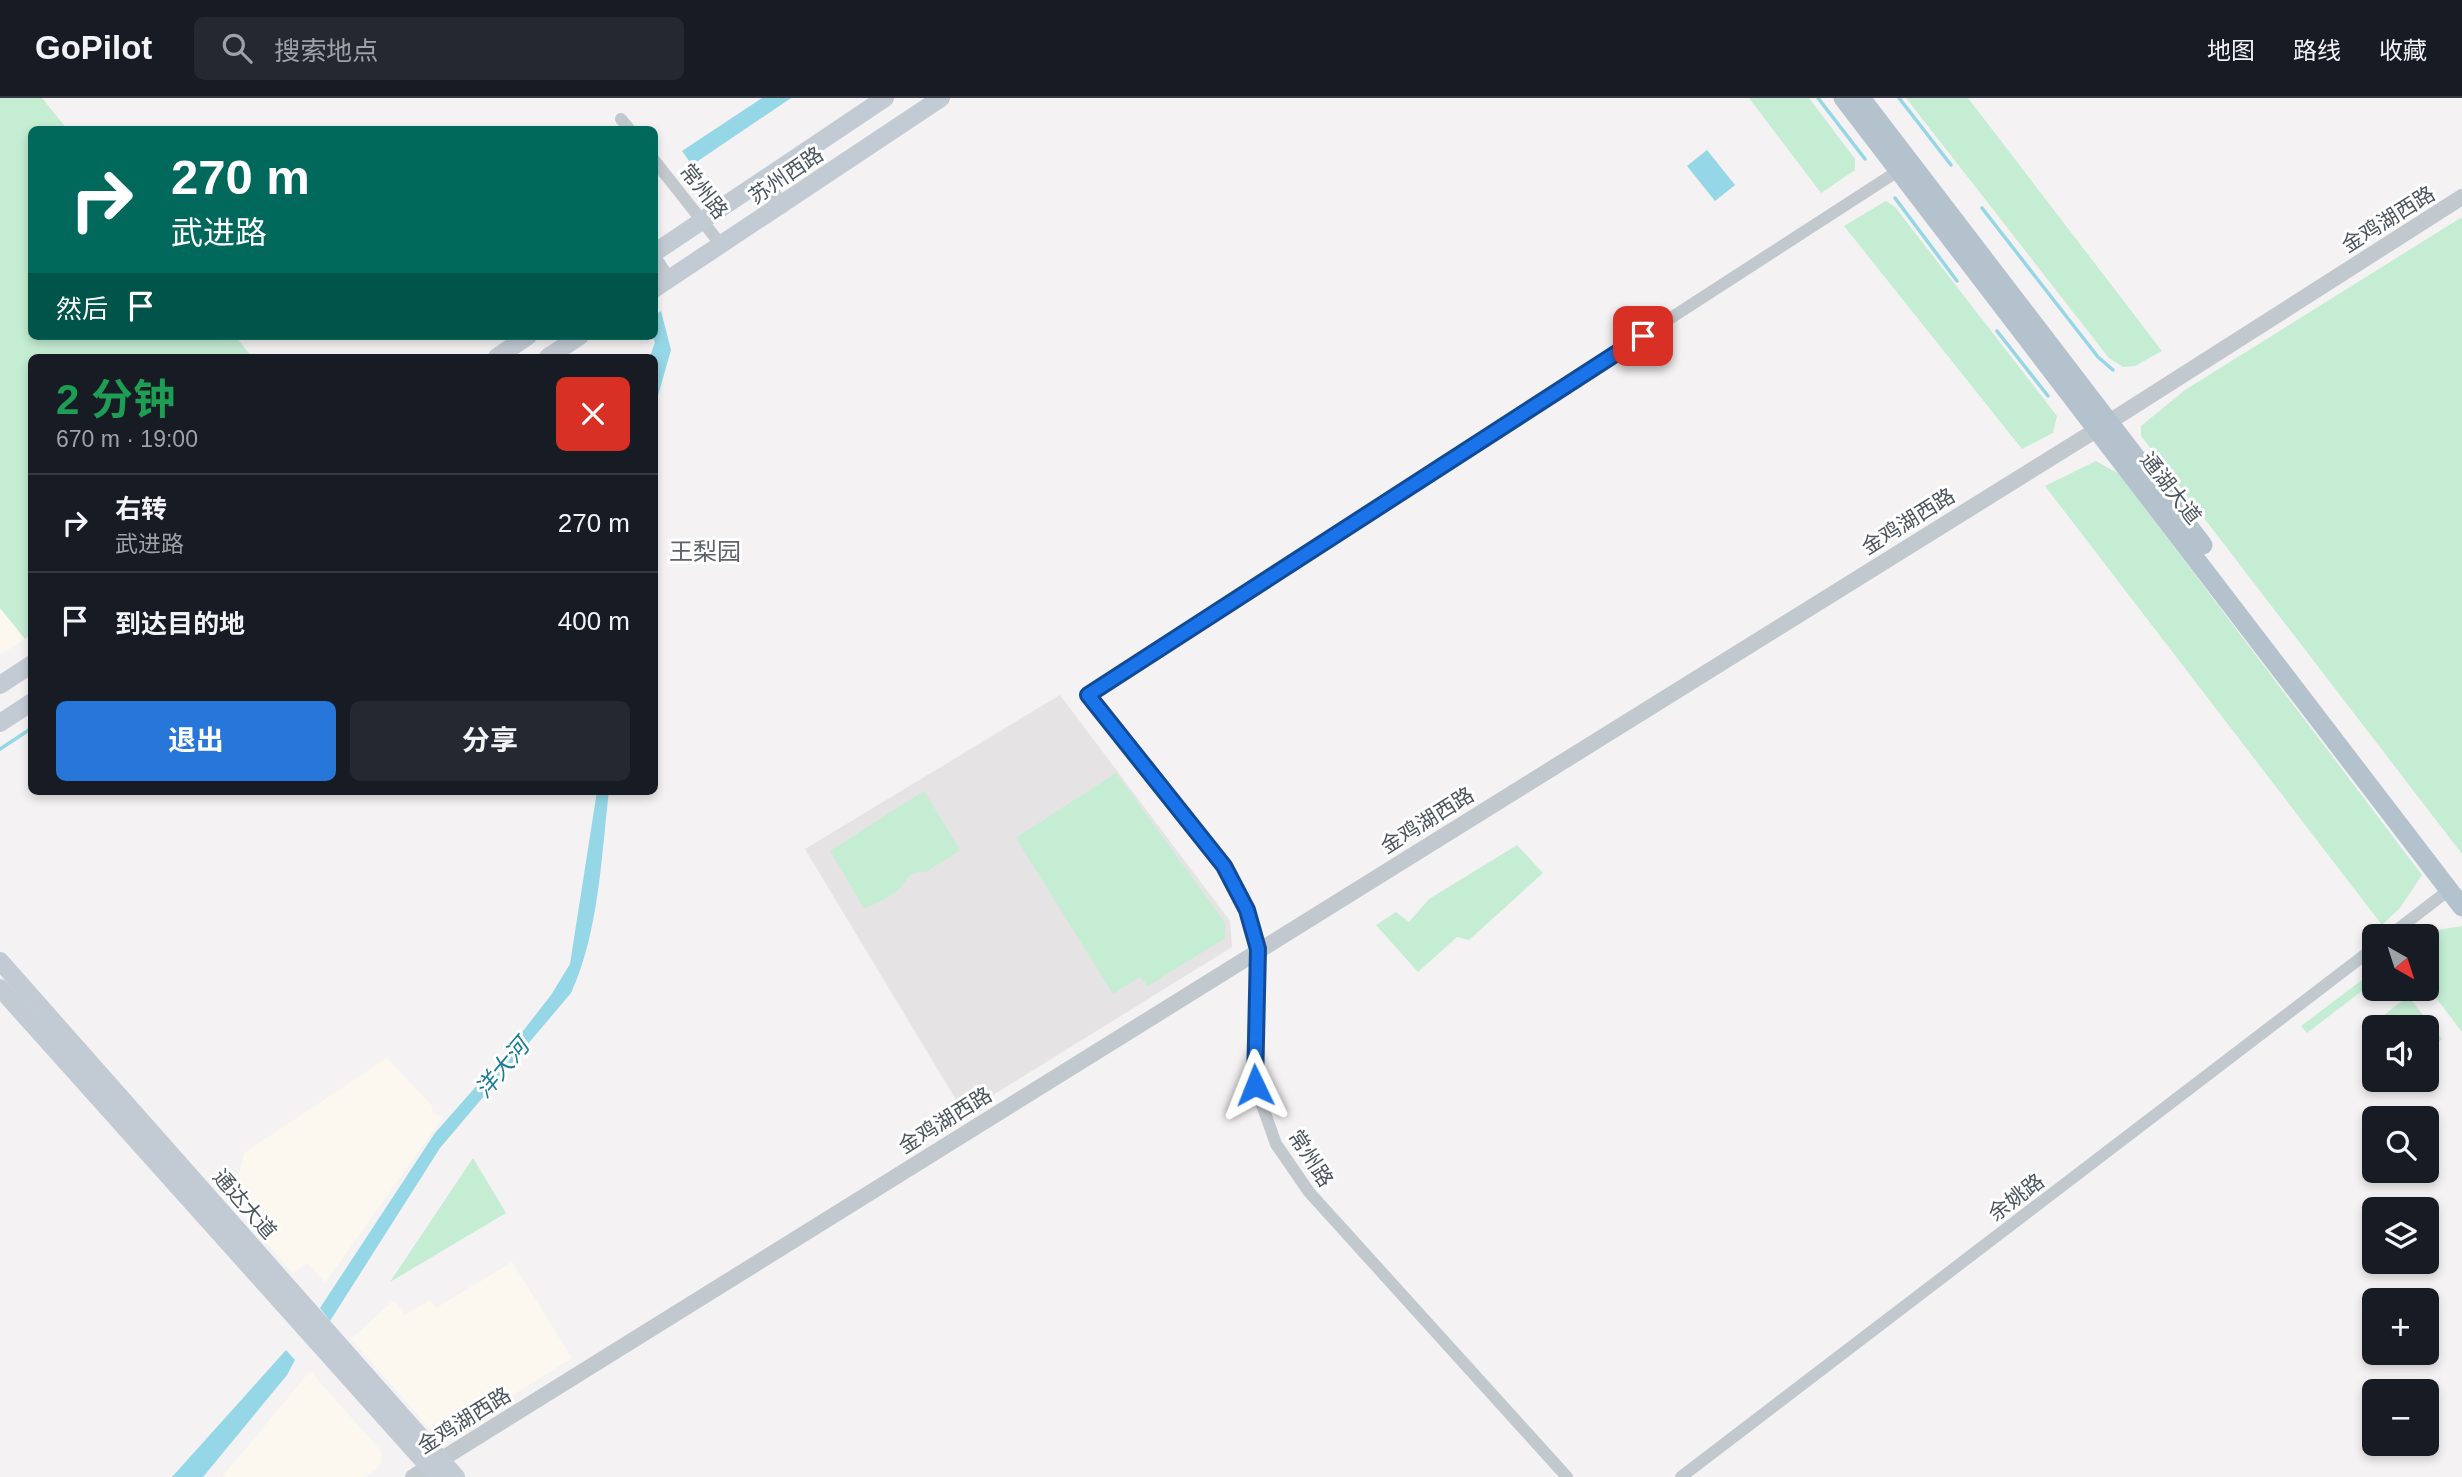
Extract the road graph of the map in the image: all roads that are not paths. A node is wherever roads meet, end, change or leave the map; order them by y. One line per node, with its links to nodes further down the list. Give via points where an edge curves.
1 (885, 98): 9 (main road, 苏州西路)
2 (941, 98): 11 (main road, 苏州西路)
3 (1843, 98): 8 (main road, 通湖大道)
4 (1861, 98): 20 (main road, 通湖大道)
5 (621, 119): 6 (street)
6 (627, 126)
7 (658, 165): 12 (street, 常州路)
8 (1898, 171): 20 (main road, 通湖大道); 28 (street, 常州路, via 1088,695 1224,866 1247,910)
9 (764, 180): 11 (street); 12 (main road, 苏州西路)
10 (2462, 197): 20 (street, 金鸡湖西路)
11 (780, 206): 13 (main road, 苏州西路)
12 (703, 221): 13 (street, 常州路); 14 (main road, 苏州西路)
13 (722, 246): 15 (main road, 苏州西路)
14 (658, 250)
15 (661, 284)
16 (522, 340): 18 (main road)
17 (574, 340): 19 (main road)
18 (501, 354)
19 (553, 354)
20 (2103, 425): 25 (main road, 通湖大道); 28 (street, 金鸡湖西路)
21 (28, 667): 22 (main road)
22 (0, 685)
23 (28, 705): 24 (main road)
24 (0, 723)
25 (2456, 888): 26 (main road, 通湖大道); 27 (street)
26 (2462, 907)
27 (2406, 924)
28 (1258, 949): 32 (street, 金鸡湖西路); 35 (street, 常州路, via 1255,1085 1276,1144 1308,1192)
29 (2362, 957): 36 (street, 余姚路)
30 (0, 961): 32 (main road, 通达大道)
31 (0, 988): 32 (main road, 通达大道)
32 (436, 1468): 33 (street, 金鸡湖西路); 34 (main road, 通达大道)
33 (413, 1477)
34 (456, 1477)
35 (1567, 1477)
36 (1681, 1477)

